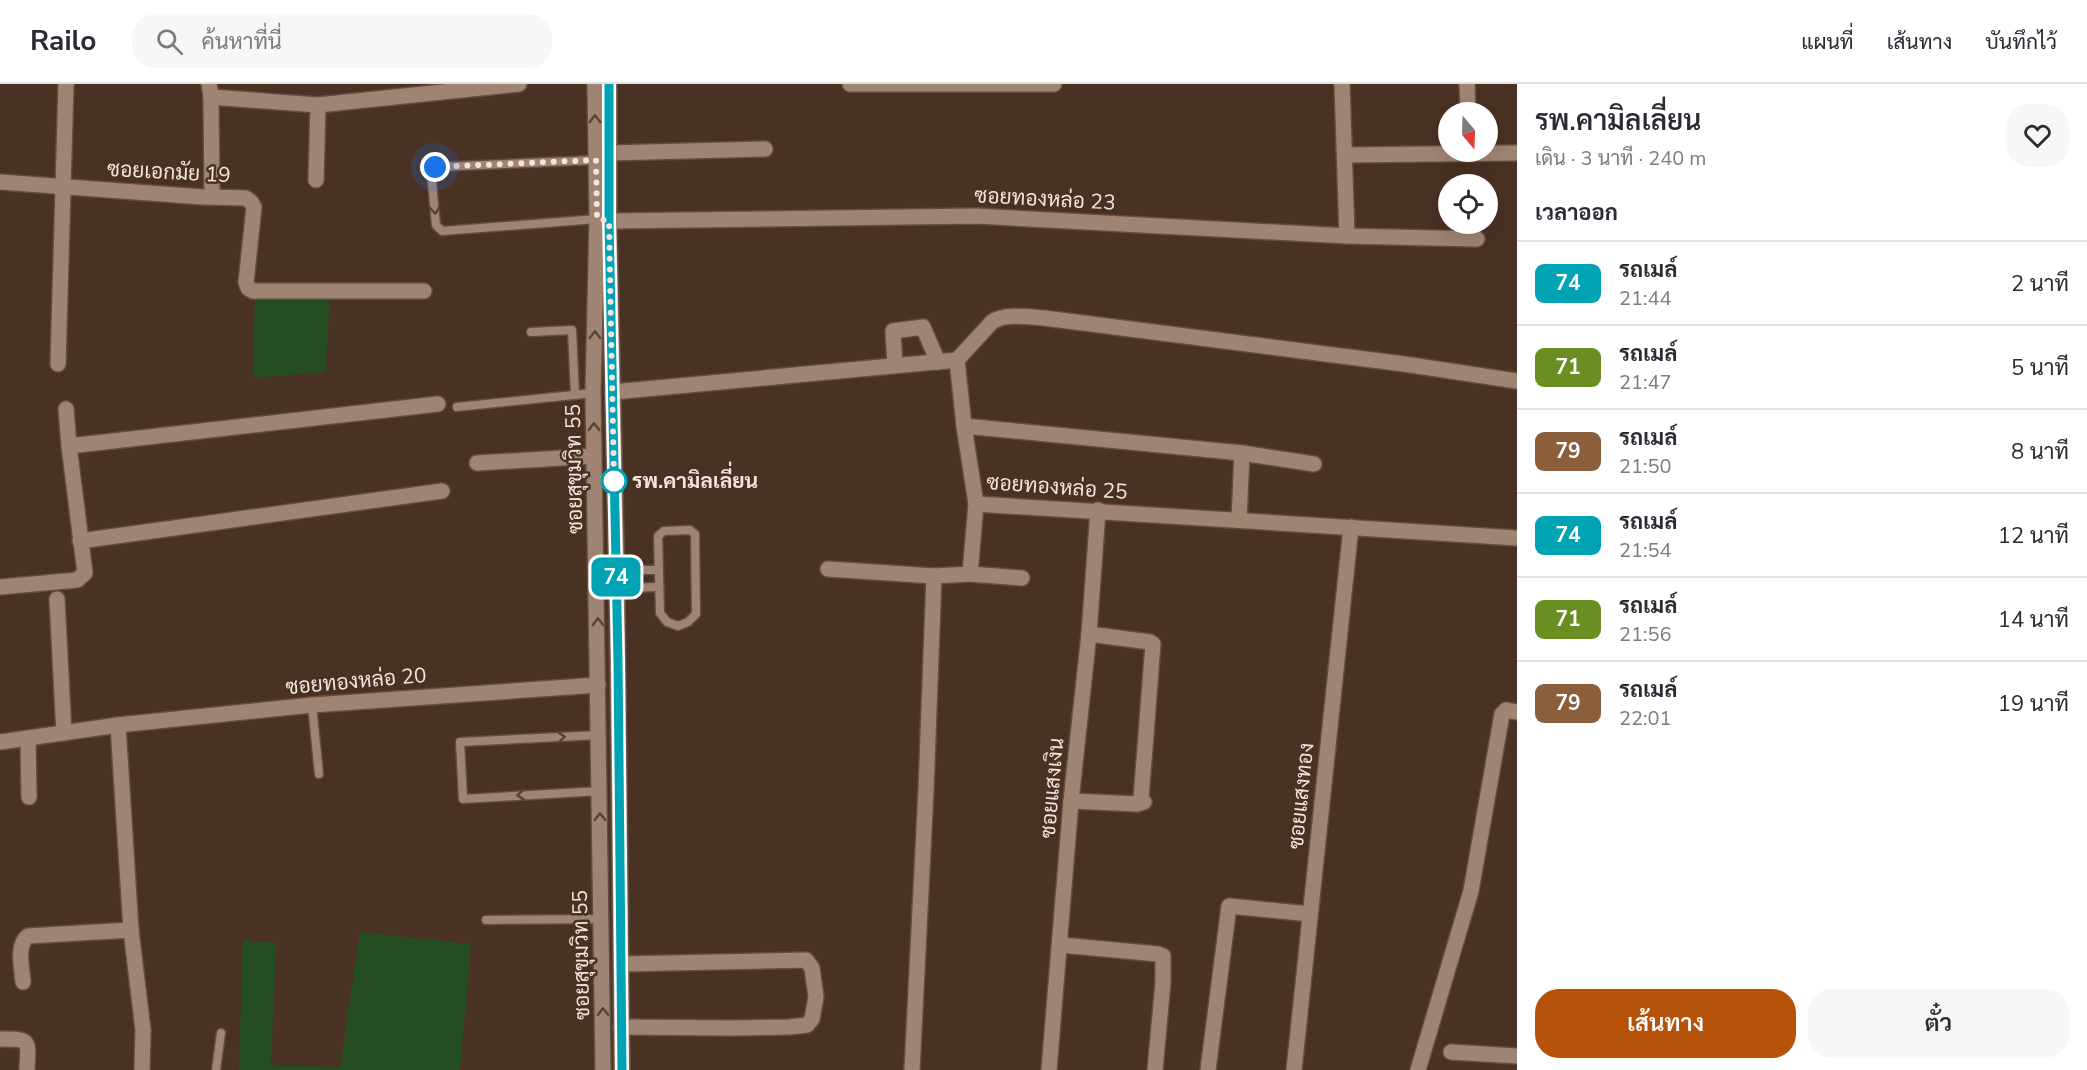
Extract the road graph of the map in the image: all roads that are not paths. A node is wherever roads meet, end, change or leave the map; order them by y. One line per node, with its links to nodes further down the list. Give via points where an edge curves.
1 (66, 84): 20 (street)
2 (519, 84): 11 (street)
3 (594, 84): 17 (street, ซอยสุขุมวิท 55, one-way to 3)
4 (609, 84): 17 (street, ซอยสุขุมวิท 55)
5 (850, 84): 6 (street)
6 (1054, 84)
7 (1342, 84): 16 (street)
8 (1467, 84): 10 (street)
9 (210, 90): 11 (street); 21 (street)
10 (1468, 102)
11 (318, 105): 18 (street)
12 (765, 149): 17 (street)
13 (1438, 153): 16 (street)
14 (1498, 153): 15 (street)
15 (1517, 153)
16 (1345, 155): 23 (street)
17 (603, 156): 22 (street, ซอยสุขุมวิท 55); 22 (lane, one-way to 22, via 435,167 431,172 436,225 442,231)
18 (316, 180)
19 (0, 182): 20 (street, ซอยเอกมัย 19)
20 (62, 186): 21 (street, ซอยเอกมัย 19); 29 (street)
21 (212, 197): 25 (street, ซอยเอกมัย 19, via 246,198 254,207 246,282 253,291)
22 (603, 220): 23 (street, ซอยทองหล่อ 23, via 976,216); 32 (street, ซอยสุขุมวิท 55); 33 (street, ซอยสุขุมวิท 55, one-way to 22)
23 (1347, 236): 24 (street, ซอยทองหล่อ 23)
24 (1478, 239)
25 (424, 291)
26 (531, 332): 34 (lane, via 572,330)
27 (957, 360): 28 (street); 31 (street, via 997,319 1019,317); 38 (street, ซอยทองหล่อ 25)
28 (938, 362): 30 (street); 30 (street, via 923,327 893,331)
29 (58, 364)
30 (895, 366): 32 (street)
31 (1517, 381)
32 (613, 392): 33 (street); 53 (street, ซอยสุขุมวิท 55)
33 (593, 393): 34 (lane); 41 (street, ซอยสุขุมวิท 55, one-way to 33)
34 (575, 395): 36 (lane)
35 (438, 405): 39 (street)
36 (457, 407)
37 (66, 409): 39 (street)
38 (964, 426): 40 (street); 45 (street, ซอยทองหล่อ 25)
39 (69, 446): 50 (street)
40 (1242, 453): 43 (street); 47 (street)
41 (594, 456): 42 (street); 52 (street, ซอยสุขุมวิท 55)
42 (477, 463)
43 (1314, 464)
44 (442, 491): 50 (street)
45 (976, 504): 46 (street, ซอยทองหล่อ 25); 55 (street)
46 (1098, 510): 47 (street, ซอยทองหล่อ 25); 63 (street, ซอยแสงเงิน)
47 (1239, 520): 48 (street, ซอยทองหล่อ 25)
48 (1350, 527): 49 (street, ซอยทองหล่อ 25); 76 (street, ซอยแสงทอง)
49 (1517, 538)
50 (80, 541): 58 (street, via 85,573 82,578)
51 (828, 568): 56 (street)
52 (597, 570): 53 (street); 61 (street, ซอยสุขุมวิท 55)
53 (616, 570): 54 (lane); 60 (street, ซอยสุขุมวิท 55)
54 (659, 570): 59 (lane); 59 (lane, via 660,533 693,531 693,618 678,626 663,618)
55 (970, 574): 56 (street); 57 (street)
56 (934, 576): 93 (street)
57 (1022, 578)
58 (0, 587)
59 (659, 587): 60 (lane)
60 (617, 588): 61 (street); 81 (street, ซอยสุขุมวิท 55)
61 (597, 589): 64 (street, ซอยสุขุมวิท 55, one-way to 61)
62 (57, 600): 68 (street)
63 (1089, 634): 75 (street, ซอยแสงเงิน); 75 (street, via 1153,644 1141,799 1144,802)
64 (598, 685): 65 (street, ซอยทองหล่อ 20); 69 (street, ซอยสุขุมวิท 55)
65 (312, 705): 67 (street, ซอยทองหล่อ 20); 72 (lane)
66 (1517, 712): 98 (street, via 1506,710 1502,714 1471,891)
67 (118, 725): 68 (street, ซอยทองหล่อ 20); 79 (street)
68 (64, 733): 70 (street, ซอยทองหล่อ 20)
69 (599, 735): 73 (street, ซอยสุขุมวิท 55); 73 (lane, one-way to 69, via 463,799 460,742)
70 (28, 738): 71 (street, ซอยทองหล่อ 20); 74 (street)
71 (0, 742)
72 (319, 774)
73 (600, 791): 77 (street, ซอยสุขุมวิท 55, one-way to 73)
74 (29, 797)
75 (1071, 801): 80 (street, ซอยแสงเงิน)
76 (1310, 914): 96 (street, via 1230,906); 97 (street, ซอยแสงทอง)
77 (602, 919): 78 (lane); 91 (street, ซอยสุขุมวิท 55, one-way to 77)
78 (486, 921)
79 (131, 930): 82 (street, via 28,936 21,949); 89 (street, via 143,1030)
80 (1061, 945): 94 (street, ซอยแสงเงิน); 95 (street, via 1163,956)
81 (621, 964): 83 (street, ซอยสุขุมวิท 55); 83 (street, via 806,960 812,968 816,997 812,1019 807,1024 789,1027)
82 (23, 982)
83 (621, 1027): 92 (street, ซอยสุขุมวิท 55)
84 (221, 1033): 90 (lane)
85 (0, 1039): 88 (street, via 26,1041)
86 (1451, 1052): 87 (street)
87 (1517, 1056)
88 (27, 1070)
89 (142, 1070)
90 (216, 1070)
91 (603, 1070)
92 (622, 1070)
93 (912, 1070)
94 (1049, 1070)
95 (1155, 1070)
96 (1208, 1070)
97 (1294, 1070)
98 (1418, 1070)

